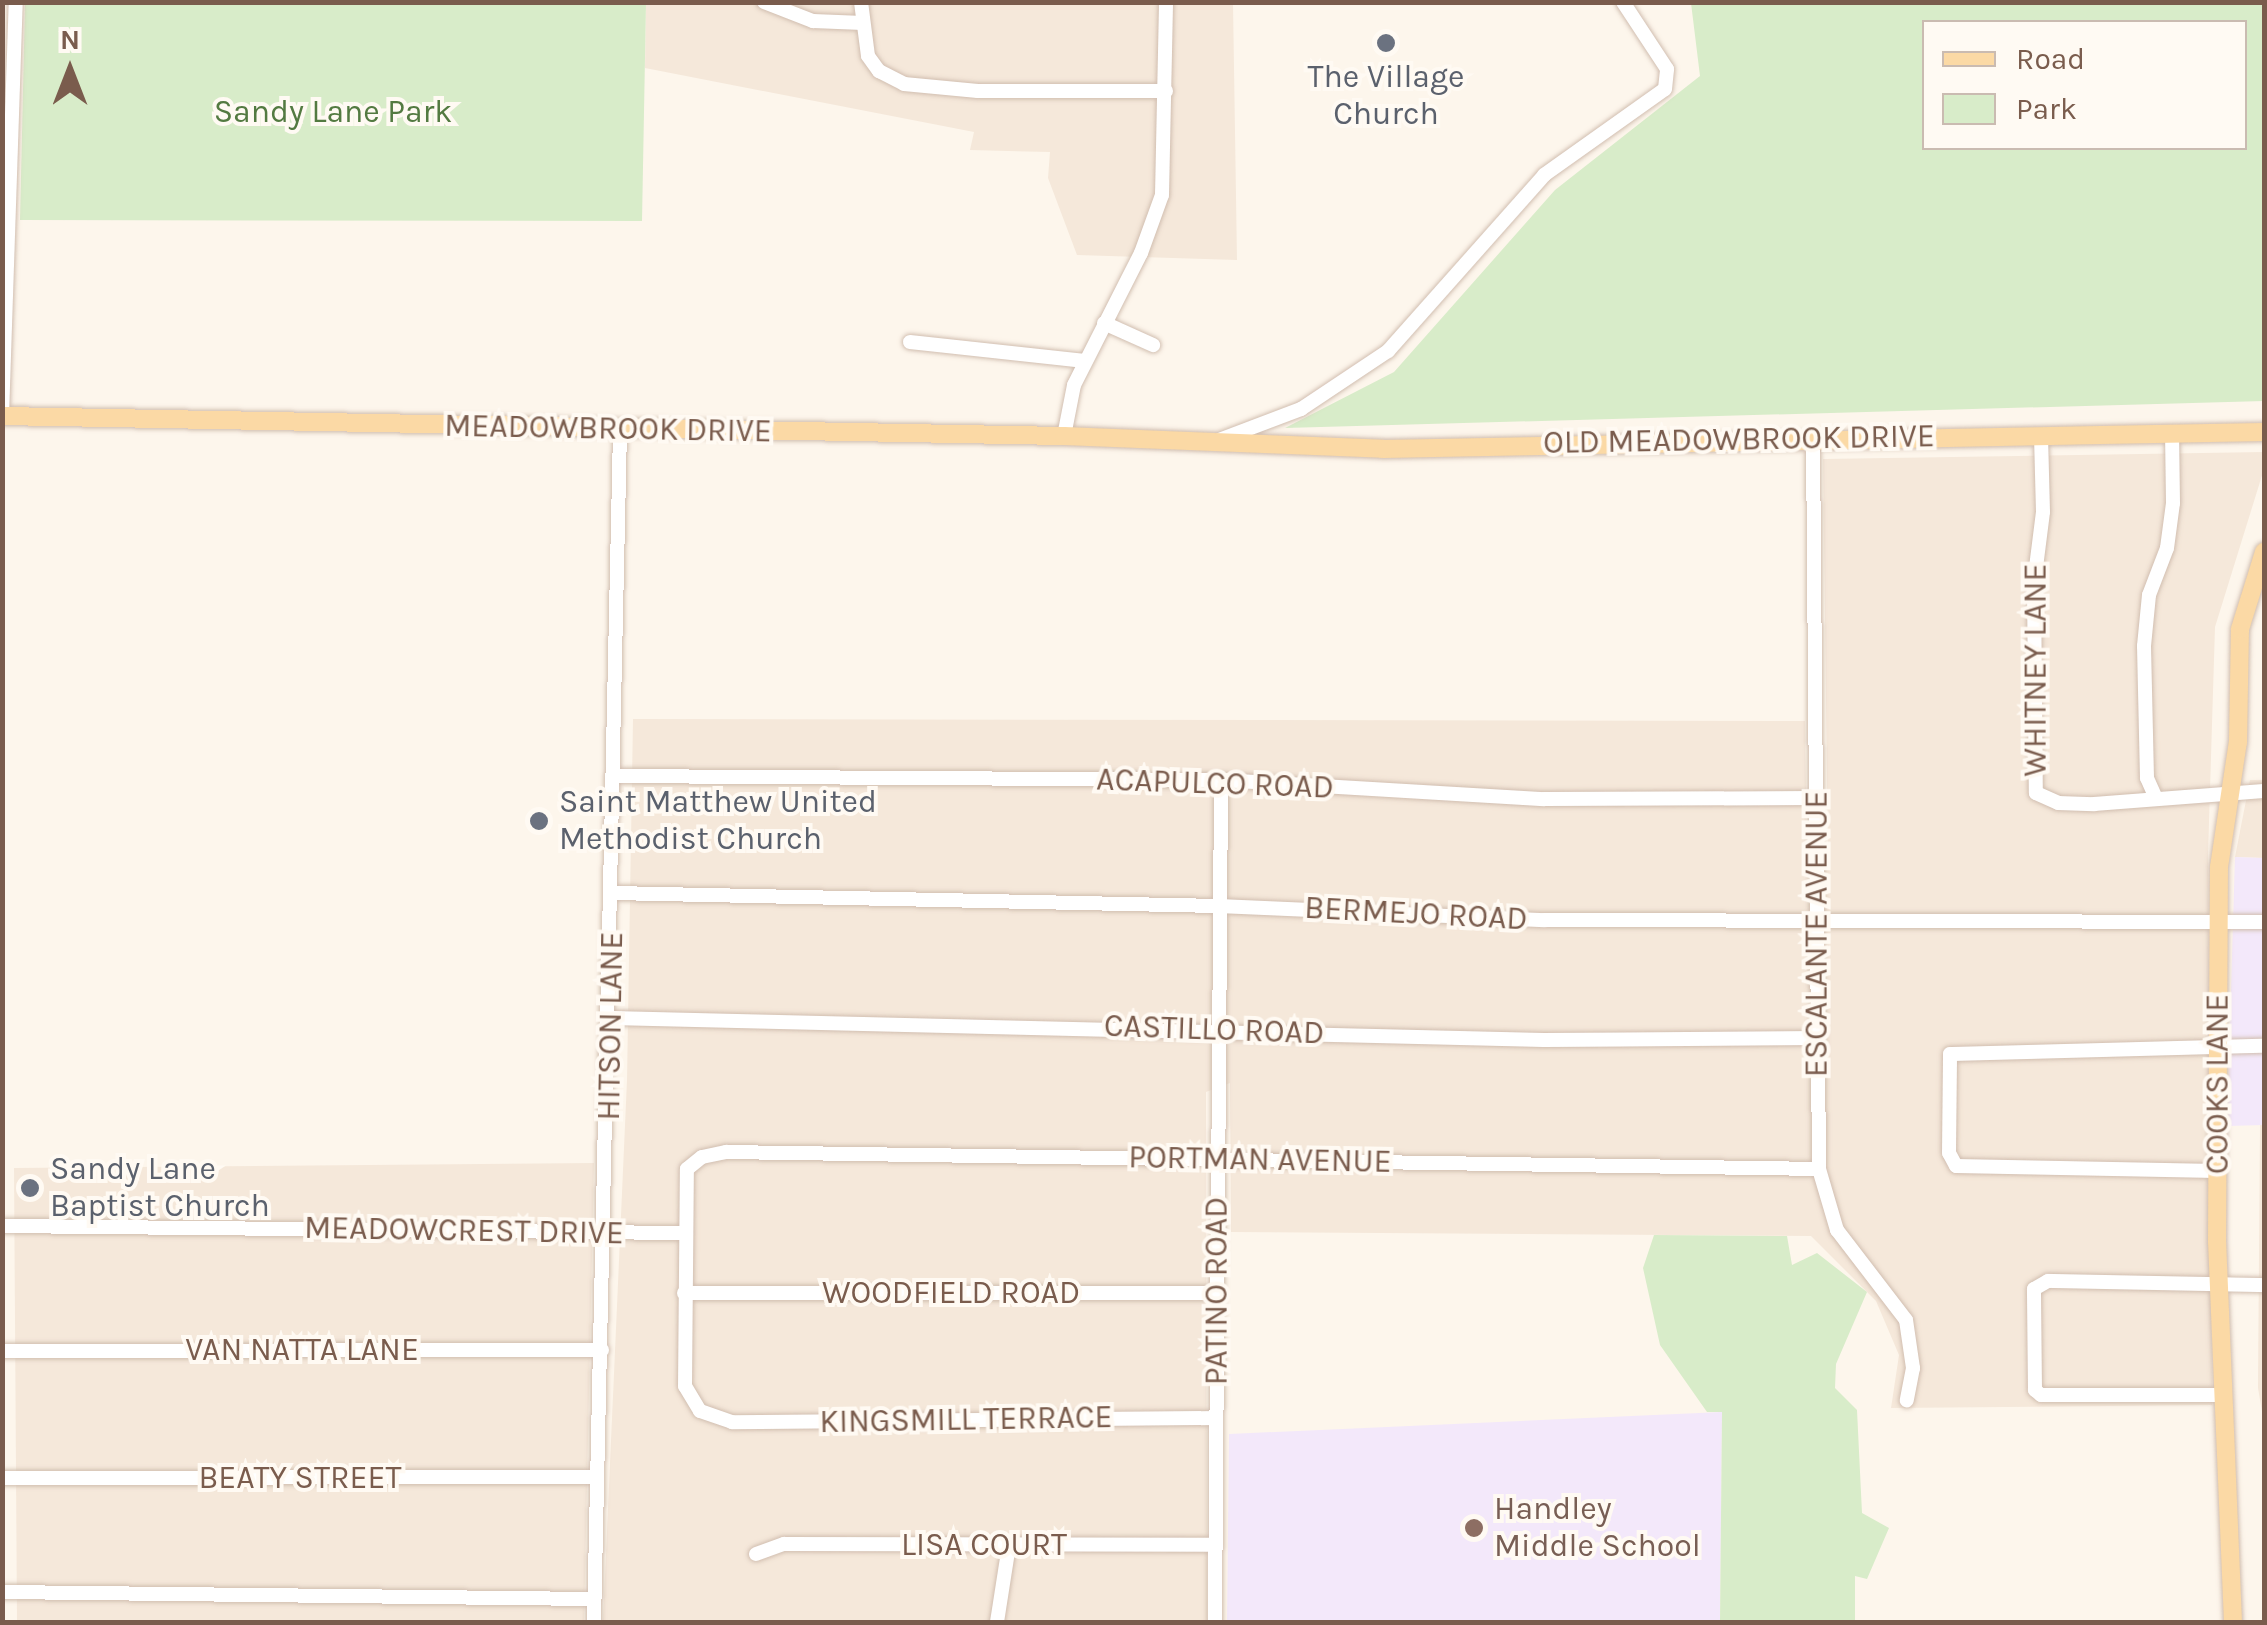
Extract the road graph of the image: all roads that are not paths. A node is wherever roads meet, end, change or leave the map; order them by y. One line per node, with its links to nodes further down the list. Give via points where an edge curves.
1 (16, 2): 8 (street)
2 (764, 2): 6 (street, via 812,22)
3 (861, 2): 6 (street)
4 (1166, 2): 7 (street)
5 (1623, 2): 20 (street, via 1667,69 1668,82 1544,175 1388,352 1301,409)
6 (863, 23): 7 (street, via 868,56 879,70 923,88)
7 (1166, 91): 9 (street, via 1162,195)
8 (8, 113): 13 (street, via 12,180)
9 (1104, 323): 11 (street); 12 (street)
10 (910, 342): 12 (street)
11 (1153, 345)
12 (1085, 361): 17 (street)
13 (2, 416): 14 (main road, MEADOWBROOK DRIVE)
14 (620, 430): 17 (main road, MEADOWBROOK DRIVE); 22 (street, HITSON LANE)
15 (2264, 432): 16 (main road, OLD MEADOWBROOK DRIVE)
16 (2172, 434): 18 (main road, OLD MEADOWBROOK DRIVE); 26 (street, via 2173,503 2167,548 2149,594 2144,646 2147,778)
17 (1064, 436): 20 (main road, MEADOWBROOK DRIVE)
18 (2041, 436): 19 (main road, OLD MEADOWBROOK DRIVE); 26 (street, WHITNEY LANE, via 2036,793 2058,803 2094,804)
19 (1813, 440): 20 (main road, OLD MEADOWBROOK DRIVE, via 1456,449); 27 (street, ESCALANTE AVENUE)
20 (1214, 442)
21 (2264, 552): 24 (main road, COOKS LANE, via 2240,629)
22 (613, 776): 23 (street, ACAPULCO ROAD); 28 (street, HITSON LANE)
23 (1221, 780): 27 (street, ACAPULCO ROAD, via 1544,799); 29 (street, PATINO ROAD)
24 (2232, 790): 25 (street, WHITNEY LANE); 26 (street, WHITNEY LANE); 31 (main road, COOKS LANE)
25 (2264, 791)
26 (2154, 796)
27 (1816, 798): 30 (street, ESCALANTE AVENUE)
28 (613, 893): 29 (street, BERMEJO ROAD); 33 (street, HITSON LANE)
29 (1220, 906): 30 (street, BERMEJO ROAD, via 1544,920); 34 (street, PATINO ROAD)
30 (1817, 918): 31 (street, BERMEJO ROAD); 35 (street, ESCALANTE AVENUE)
31 (2219, 920): 32 (street, BERMEJO ROAD); 37 (main road, COOKS LANE)
32 (2264, 922)
33 (611, 1018): 34 (street, CASTILLO ROAD); 42 (street, HITSON LANE)
34 (1219, 1028): 35 (street, CASTILLO ROAD, via 1544,1040); 38 (street, PATINO ROAD)
35 (1818, 1038): 39 (street, ESCALANTE AVENUE)
36 (2264, 1046): 37 (street)
37 (2218, 1047): 40 (main road, COOKS LANE); 40 (street, via 1955,1050 1949,1061 1949,1153 1956,1166)
38 (1218, 1159): 39 (street, PORTMAN AVENUE); 43 (street, PORTMAN AVENUE, via 702,1157 687,1170); 47 (street, PATINO ROAD)
39 (1819, 1169): 51 (street, ESCALANTE AVENUE, via 1837,1230 1906,1320 1913,1368)
40 (2218, 1171): 44 (main road, COOKS LANE)
41 (2, 1226): 42 (street, MEADOWCREST DRIVE)
42 (606, 1232): 43 (street, MEADOWCREST DRIVE); 49 (street, HITSON LANE)
43 (685, 1232): 46 (street)
44 (2218, 1282): 45 (street); 50 (main road, COOKS LANE); 50 (street, via 2041,1284 2034,1289 2035,1390)
45 (2264, 1285)
46 (684, 1293): 47 (street, WOODFIELD ROAD); 52 (street, KINGSMILL TERRACE, via 685,1386 700,1411 716,1418)
47 (1217, 1293): 52 (street, PATINO ROAD)
48 (2, 1350): 49 (street, VAN NATTA LANE)
49 (602, 1350): 53 (street, HITSON LANE)
50 (2223, 1395): 63 (main road, COOKS LANE)
51 (1908, 1400)
52 (1216, 1418): 56 (street, PATINO ROAD)
53 (597, 1477): 54 (street, BEATY STREET); 59 (street, HITSON LANE)
54 (2, 1478)
55 (1009, 1545): 56 (street, LISA COURT); 57 (street, LISA COURT, via 784,1544); 61 (street)
56 (1216, 1545): 62 (street, PATINO ROAD)
57 (756, 1554)
58 (2, 1592): 59 (street)
59 (594, 1599): 60 (street, HITSON LANE)
60 (594, 1622)
61 (997, 1622)
62 (1215, 1622)
63 (2233, 1622)

